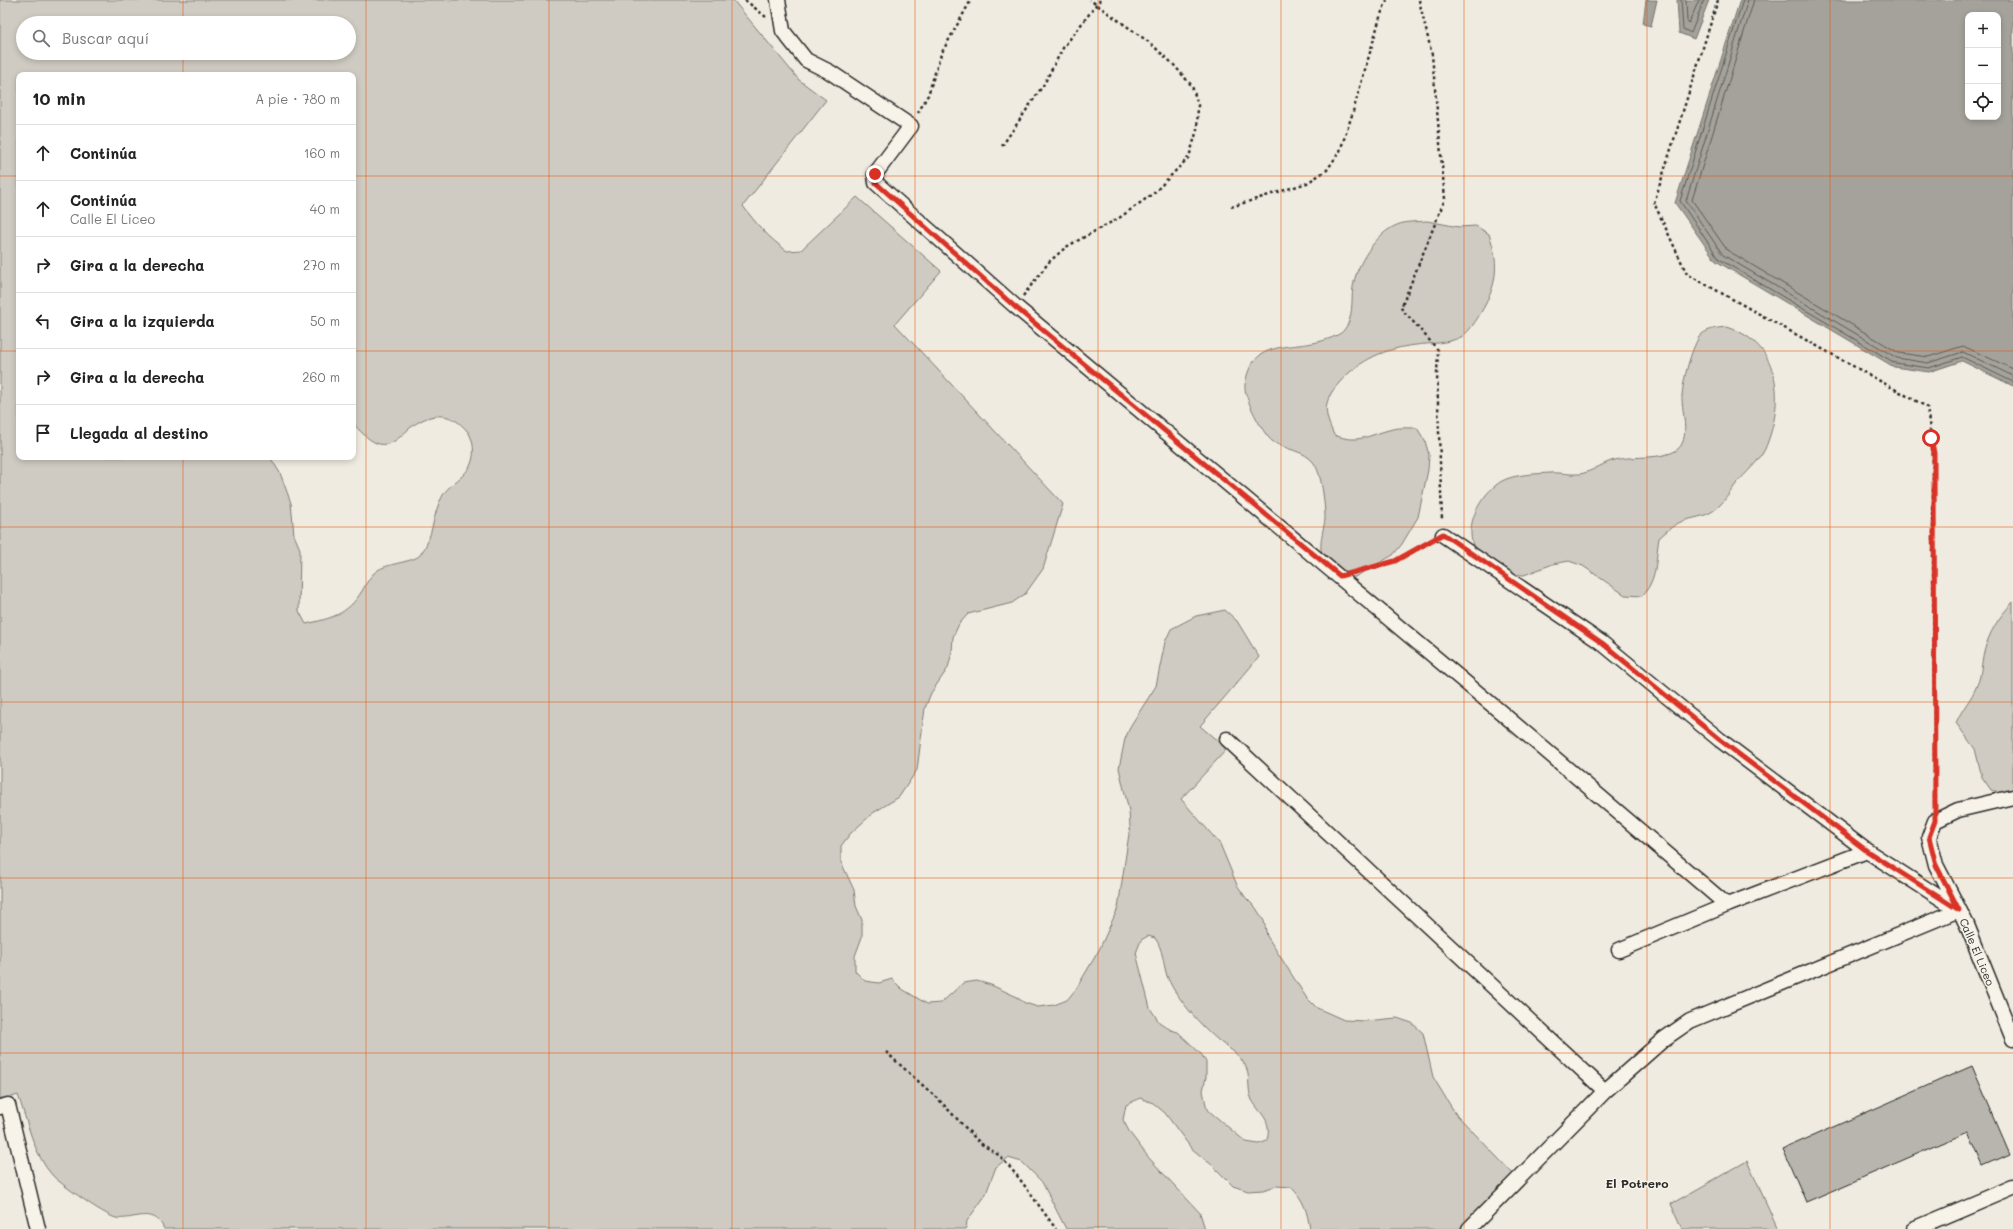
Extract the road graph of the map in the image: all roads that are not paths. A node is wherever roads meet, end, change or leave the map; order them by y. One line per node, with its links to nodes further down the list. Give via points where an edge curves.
1 (778, 0): 6 (street, via 783,32 806,60 830,72 911,126 875,174 876,183 1014,306 1340,576)
2 (1443, 534): 5 (street, via 1602,643 1720,740)
3 (1227, 739): 10 (street)
4 (2013, 797): 7 (street, Calle El Liceo, via 1958,810 1935,821 1929,837 1936,865)
5 (1867, 851): 6 (street); 7 (street)
6 (1727, 905): 8 (street)
7 (1959, 910): 9 (street, Calle El Liceo); 10 (street, via 1690,1021 1664,1038)
8 (1619, 950)
9 (2013, 1039)
10 (1605, 1091): 14 (street)
11 (0, 1107): 13 (street, via 8,1105)
12 (2013, 1187): 15 (street)
13 (38, 1229)
14 (1469, 1229)
15 (1914, 1229)

